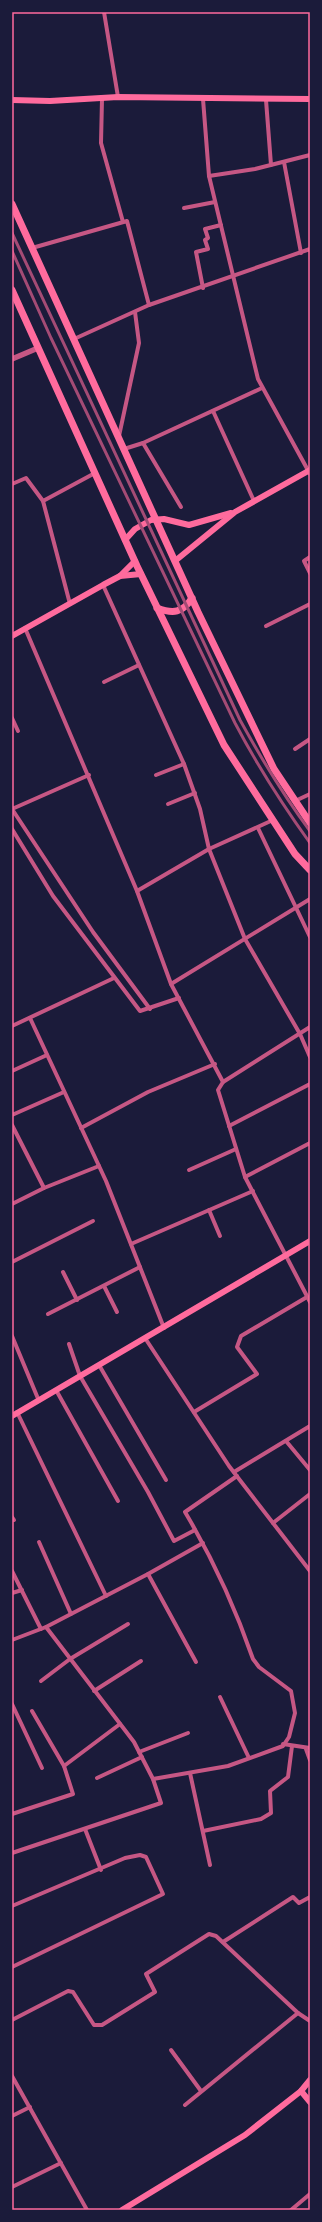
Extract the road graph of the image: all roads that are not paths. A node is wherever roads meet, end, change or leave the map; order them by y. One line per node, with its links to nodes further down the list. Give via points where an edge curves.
1 (104, 12): 2 (street)
2 (118, 97): 3 (main road); 4 (main road)
3 (102, 99): 6 (main road); 15 (street, via 101,143)
4 (203, 99): 7 (main road); 11 (street)
5 (310, 99): 7 (main road)
6 (12, 100)
7 (266, 100): 10 (street)
8 (310, 155): 9 (street)
9 (284, 162): 10 (street); 19 (street)
10 (271, 165): 11 (street)
11 (209, 176): 12 (street)
12 (215, 202): 14 (street); 16 (street)
13 (12, 204): 17 (main road)
14 (184, 208)
15 (123, 222): 17 (street); 23 (street, via 127,220)
16 (221, 225): 20 (street); 21 (street, via 205,229 208,249 196,252)
17 (32, 248): 25 (main road)
18 (310, 249): 19 (street)
19 (301, 253): 20 (street)
20 (234, 277): 21 (street); 28 (street)
21 (203, 288): 23 (street)
22 (12, 290): 26 (main road)
23 (149, 305): 24 (street)
24 (135, 312): 25 (street); 30 (street, via 139,343)
25 (74, 339): 30 (main road)
26 (38, 348): 27 (street); 34 (main road)
27 (12, 359)
28 (262, 388): 29 (street); 33 (street)
29 (213, 411): 31 (street); 37 (street)
30 (118, 437): 32 (main road)
31 (144, 443): 32 (street); 38 (street)
32 (124, 449): 40 (main road)
33 (309, 472): 37 (main road)
34 (95, 473): 36 (street); 41 (main road)
35 (12, 484): 36 (street, via 26,478)
36 (43, 501): 50 (street)
37 (254, 501): 39 (main road)
38 (182, 507)
39 (235, 512): 40 (main road, via 189,524); 44 (main road)
40 (156, 520): 41 (main road, via 135,529); 44 (main road)
41 (125, 540): 43 (main road)
42 (310, 557): 45 (street, via 304,561)
43 (135, 561): 46 (main road); 47 (main road)
44 (175, 561): 49 (main road)
45 (310, 573)
46 (141, 574): 47 (main road); 52 (main road)
47 (120, 576): 48 (main road)
48 (102, 585): 50 (main road); 56 (street)
49 (192, 598): 52 (main road, via 186,607 177,611); 67 (main road, via 274,769)
50 (70, 604): 54 (main road)
51 (310, 604): 53 (street)
52 (157, 608): 70 (main road, via 224,745)
53 (266, 626)
54 (25, 628): 55 (main road); 63 (street)
55 (12, 636)
56 (139, 665): 57 (street); 62 (street)
57 (104, 682)
58 (12, 718): 59 (street)
59 (18, 731)
60 (310, 739): 61 (street)
61 (295, 749)
62 (184, 764): 64 (street); 65 (street)
63 (89, 775): 69 (street); 76 (street)
64 (156, 775)
65 (195, 793): 68 (street); 74 (street)
66 (310, 794): 67 (street)
67 (295, 801): 71 (main road)
68 (168, 804)
69 (12, 809): 84 (street, via 93,932)
70 (273, 820): 72 (street); 75 (main road, via 295,854)
71 (310, 823)
72 (258, 828): 74 (street); 78 (street)
73 (12, 829): 81 (street, via 53,896)
74 (209, 849): 76 (street); 80 (street)
75 (310, 870)
76 (137, 891): 82 (street)
77 (310, 898): 78 (street)
78 (295, 908): 79 (street); 80 (street)
79 (310, 937)
80 (245, 939): 82 (street); 88 (street)
81 (114, 978): 84 (street, via 140,1011); 85 (street)
82 (171, 984): 83 (street)
83 (178, 998): 84 (street); 91 (street)
84 (150, 1009)
85 (30, 1018): 86 (street); 89 (street)
86 (12, 1026)
87 (310, 1027): 88 (street)
88 (300, 1034): 90 (street); 93 (street)
89 (47, 1055): 92 (street); 95 (street)
90 (310, 1057)
91 (215, 1064): 93 (street); 99 (street, via 148,1092)
92 (12, 1071)
93 (223, 1082): 98 (street, via 218,1090)
94 (310, 1084): 98 (street)
95 (64, 1092): 96 (street); 99 (street)
96 (12, 1115)
97 (12, 1125): 105 (street)
98 (229, 1126): 101 (street)
99 (81, 1128): 102 (street)
100 (310, 1144): 104 (street)
101 (236, 1149): 103 (street); 104 (street)
102 (99, 1166): 105 (street); 112 (street)
103 (189, 1170)
104 (245, 1177): 106 (street)
105 (44, 1188): 107 (street)
106 (252, 1191): 108 (street); 113 (street)
107 (12, 1204)
108 (209, 1210): 110 (street); 112 (street)
109 (93, 1220): 114 (street)
110 (220, 1236)
111 (310, 1241): 113 (main road)
112 (131, 1244): 115 (street)
113 (286, 1255): 118 (street); 123 (main road)
114 (12, 1262)
115 (140, 1267): 117 (street); 123 (street)
116 (63, 1272): 119 (street)
117 (104, 1286): 119 (street); 121 (street)
118 (308, 1297): 120 (street); 131 (street, via 241,1336 237,1347 257,1374)
119 (77, 1300): 122 (street)
120 (310, 1302)
121 (117, 1312)
122 (48, 1314)
123 (164, 1328): 125 (main road)
124 (12, 1336): 130 (street)
125 (145, 1338): 127 (main road); 131 (street)
126 (69, 1344): 128 (street)
127 (99, 1365): 128 (main road); 137 (street)
128 (80, 1376): 129 (main road); 141 (street, via 174,1541)
129 (56, 1390): 130 (main road); 139 (street)
130 (39, 1401): 132 (main road)
131 (194, 1412): 136 (street)
132 (15, 1414): 149 (street)
133 (310, 1426): 134 (street)
134 (286, 1441): 135 (street); 136 (street)
135 (310, 1470)
136 (236, 1474): 140 (street); 141 (street, via 187,1509 186,1512)
137 (166, 1480)
138 (310, 1494): 140 (street)
139 (118, 1501)
140 (273, 1523): 144 (street)
141 (196, 1530): 143 (street)
142 (39, 1542): 150 (street)
143 (203, 1542): 146 (street); 165 (street, via 227,1591 253,1659 259,1667 291,1691 295,1713 289,1737)
144 (309, 1568)
145 (12, 1571): 147 (street)
146 (148, 1574): 149 (street); 157 (street)
147 (22, 1590): 148 (street); 153 (street)
148 (12, 1593)
149 (106, 1596): 150 (street)
150 (71, 1614): 152 (street)
151 (128, 1624): 155 (street)
152 (46, 1627): 153 (street); 155 (street)
153 (41, 1629): 154 (street)
154 (12, 1640)
155 (70, 1659): 158 (street); 159 (street)
156 (141, 1661): 159 (street)
157 (196, 1662)
158 (41, 1681)
159 (94, 1691): 163 (street)
160 (220, 1697): 170 (street)
161 (12, 1704): 173 (street)
162 (32, 1711): 172 (street)
163 (120, 1724): 168 (street); 172 (street)
164 (188, 1733): 168 (street)
165 (283, 1744): 166 (street); 170 (street)
166 (292, 1746): 167 (street); 179 (street, via 288,1777 270,1791 271,1813 261,1819)
167 (308, 1748): 171 (street)
168 (139, 1752): 169 (street)
169 (142, 1757): 175 (street); 176 (street)
170 (249, 1758): 174 (street, via 228,1766)
171 (310, 1760)
172 (64, 1766): 177 (street, via 73,1794)
173 (42, 1768)
174 (190, 1772): 176 (street); 179 (street)
175 (97, 1778)
176 (153, 1779): 178 (street, via 161,1803)
177 (12, 1814)
178 (85, 1829): 180 (street); 182 (street)
179 (203, 1831): 181 (street)
180 (12, 1853)
181 (210, 1865)
182 (101, 1870): 184 (street); 186 (street, via 125,1858 140,1855 146,1857 163,1894)
183 (310, 1898): 185 (street, via 299,1903 293,1897)
184 (12, 1906)
185 (223, 1942): 187 (street); 188 (street, via 209,1934 146,1974 154,1992 102,2025 94,2025 73,1992 68,1991)
186 (12, 1967)
187 (298, 2013): 189 (street); 193 (street)
188 (12, 2020)
189 (310, 2021)
190 (171, 2050): 193 (street)
191 (12, 2076): 197 (street)
192 (310, 2080): 194 (main road)
193 (201, 2091): 196 (street)
194 (301, 2091): 195 (main road); 203 (main road, via 244,2135)
195 (310, 2102)
196 (185, 2105)
197 (30, 2107): 198 (street); 199 (street)
198 (12, 2116)
199 (61, 2163): 200 (street); 202 (street)
200 (12, 2187)
201 (310, 2194): 204 (street)
202 (87, 2210)
203 (122, 2210)
204 (291, 2210)

